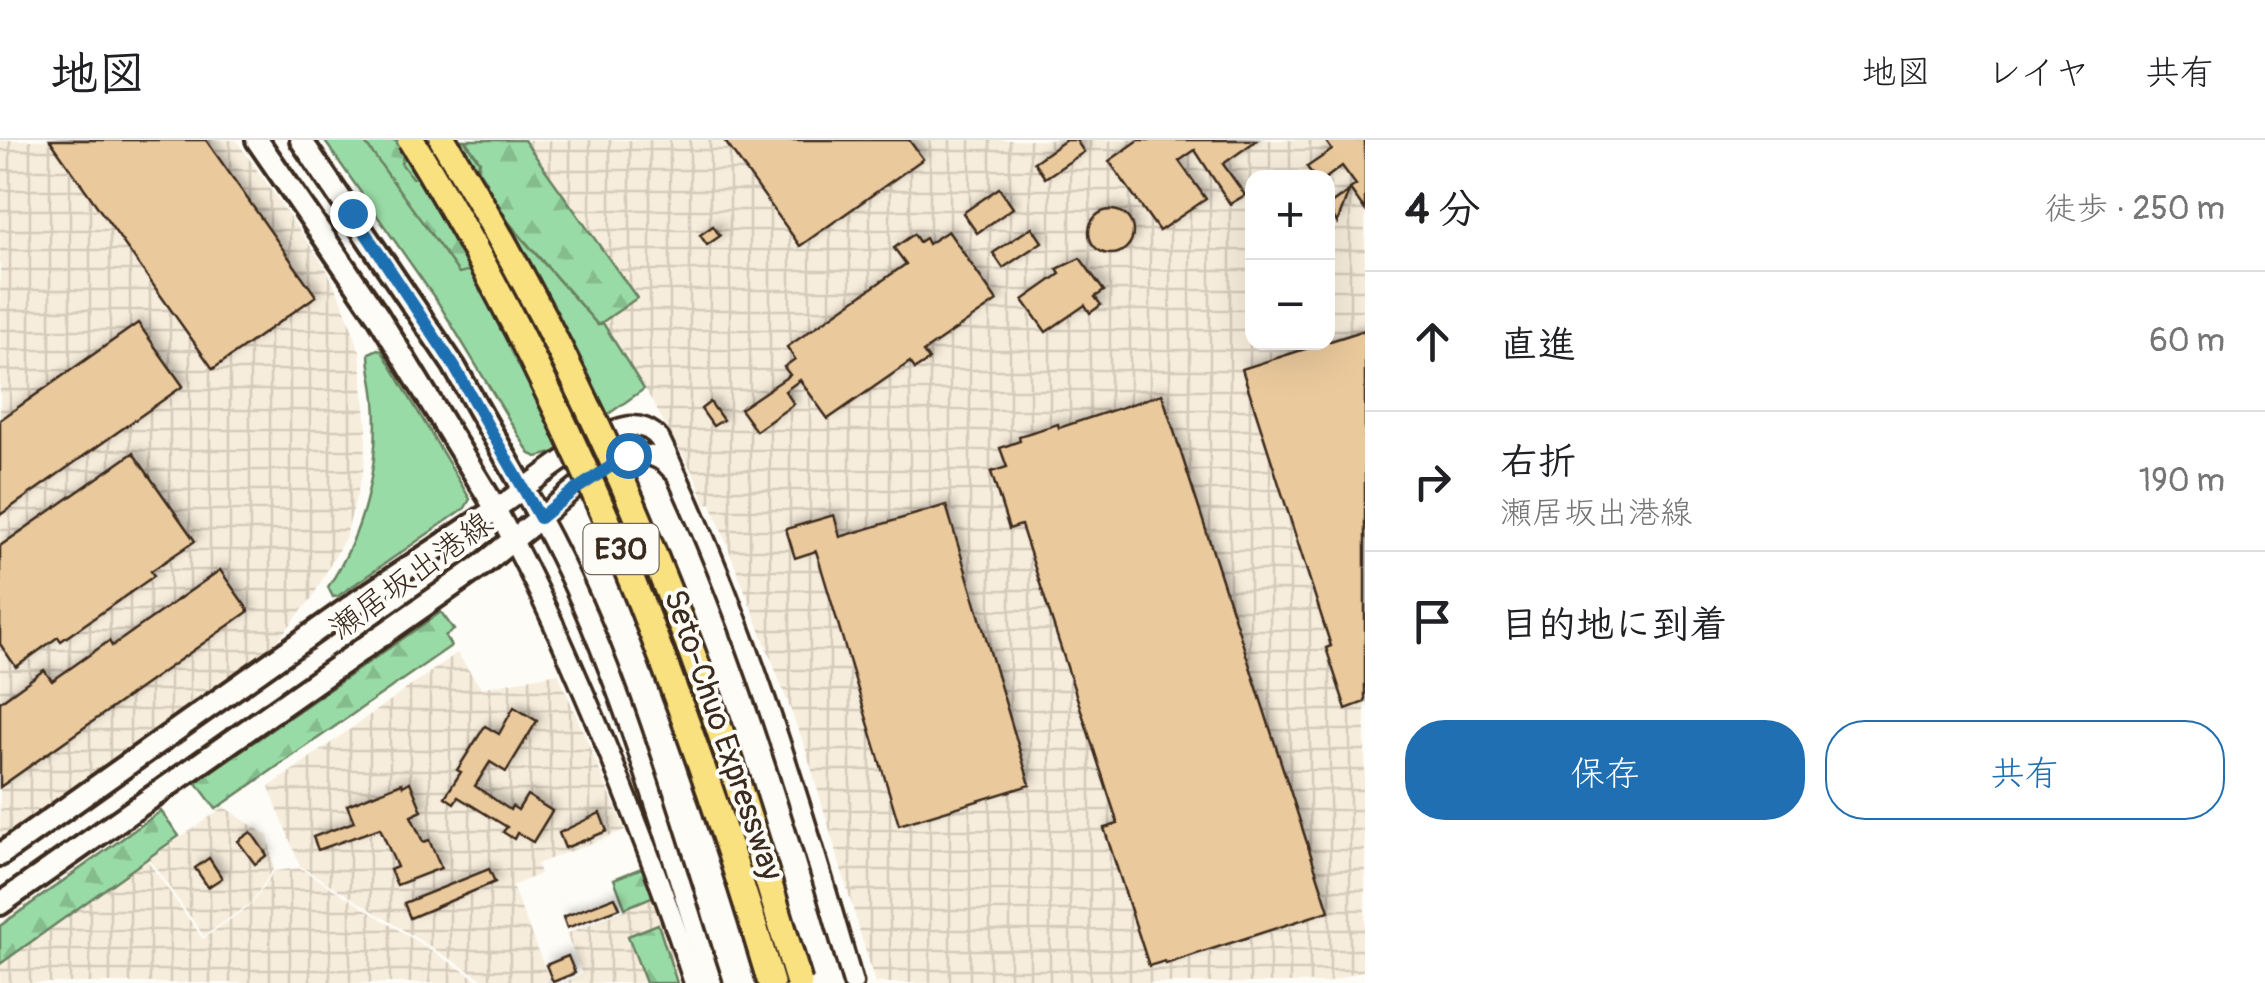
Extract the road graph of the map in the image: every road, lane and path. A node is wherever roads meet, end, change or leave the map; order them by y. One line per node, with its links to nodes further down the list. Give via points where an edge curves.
1 (257, 140): 7 (main road, 瀬居坂出港線, via 378,316)
2 (302, 140): 6 (main road, 瀬居坂出港線, via 445,352)
3 (411, 140): 14 (highway, Seto-Chuo Expressway / E30, bridge, via 503,297 596,490 687,718)
4 (443, 140): 15 (highway, Seto-Chuo Expressway / E30, bridge, via 524,280 662,579 712,707)
5 (676, 474): 6 (street, via 655,433 626,426); 8 (street, via 650,454 628,455); 16 (street, via 775,726)
6 (524, 490): 7 (street); 8 (main road, 瀬居坂出港線)
7 (496, 509): 9 (street); 10 (main road, 瀬居坂出港線)
8 (540, 518): 9 (main road, 瀬居坂出港線); 13 (street, via 602,655)
9 (513, 540): 11 (main road, 瀬居坂出港線); 12 (street, via 625,792)
10 (0, 855)
11 (0, 904)
12 (694, 983)
13 (712, 983)
14 (771, 983)
15 (798, 983)
16 (854, 983)

